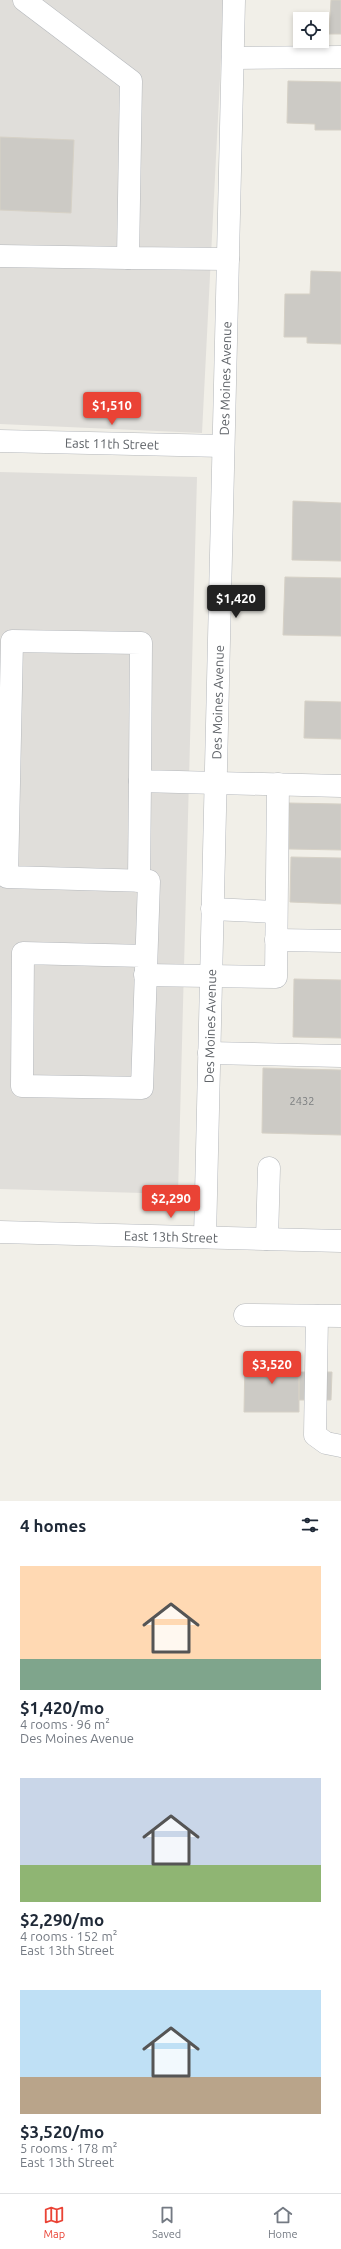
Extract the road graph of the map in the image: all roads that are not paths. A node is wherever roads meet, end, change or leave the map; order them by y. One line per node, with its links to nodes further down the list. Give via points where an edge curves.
1 (24, 0): 6 (street, via 131,81)
2 (234, 0): 4 (street, Des Moines Avenue)
3 (341, 57): 4 (street)
4 (233, 58): 7 (street, Des Moines Avenue)
5 (0, 256): 6 (street)
6 (128, 258): 7 (street)
7 (228, 259): 9 (street, Des Moines Avenue)
8 (0, 441): 9 (street, East 11th Street)
9 (224, 446): 11 (street, Des Moines Avenue)
10 (140, 781): 11 (street); 14 (street); 14 (street, via 141,643 12,641 7,877)
11 (215, 783): 12 (street); 15 (street, Des Moines Avenue)
12 (278, 784): 13 (street); 16 (street)
13 (341, 786)
14 (139, 881): 19 (street, via 149,881)
15 (212, 909): 16 (street); 20 (street, Des Moines Avenue)
16 (276, 912): 17 (street)
17 (276, 940): 18 (street); 20 (street, via 276,977)
18 (341, 941)
19 (145, 966): 19 (street, via 142,1088 22,1086 23,953); 20 (street)
20 (211, 976): 21 (street, Des Moines Avenue)
21 (209, 1053): 22 (street); 25 (street, Des Moines Avenue)
22 (341, 1056)
23 (269, 1168): 26 (street)
24 (0, 1232): 25 (street, East 13th Street)
25 (205, 1237): 26 (street, East 13th Street)
26 (268, 1239): 27 (street, East 13th Street)
27 (341, 1241)
28 (245, 1315): 29 (street)
29 (316, 1316): 30 (street); 31 (street, via 315,1436 326,1443)
30 (341, 1316)
31 (341, 1446)

